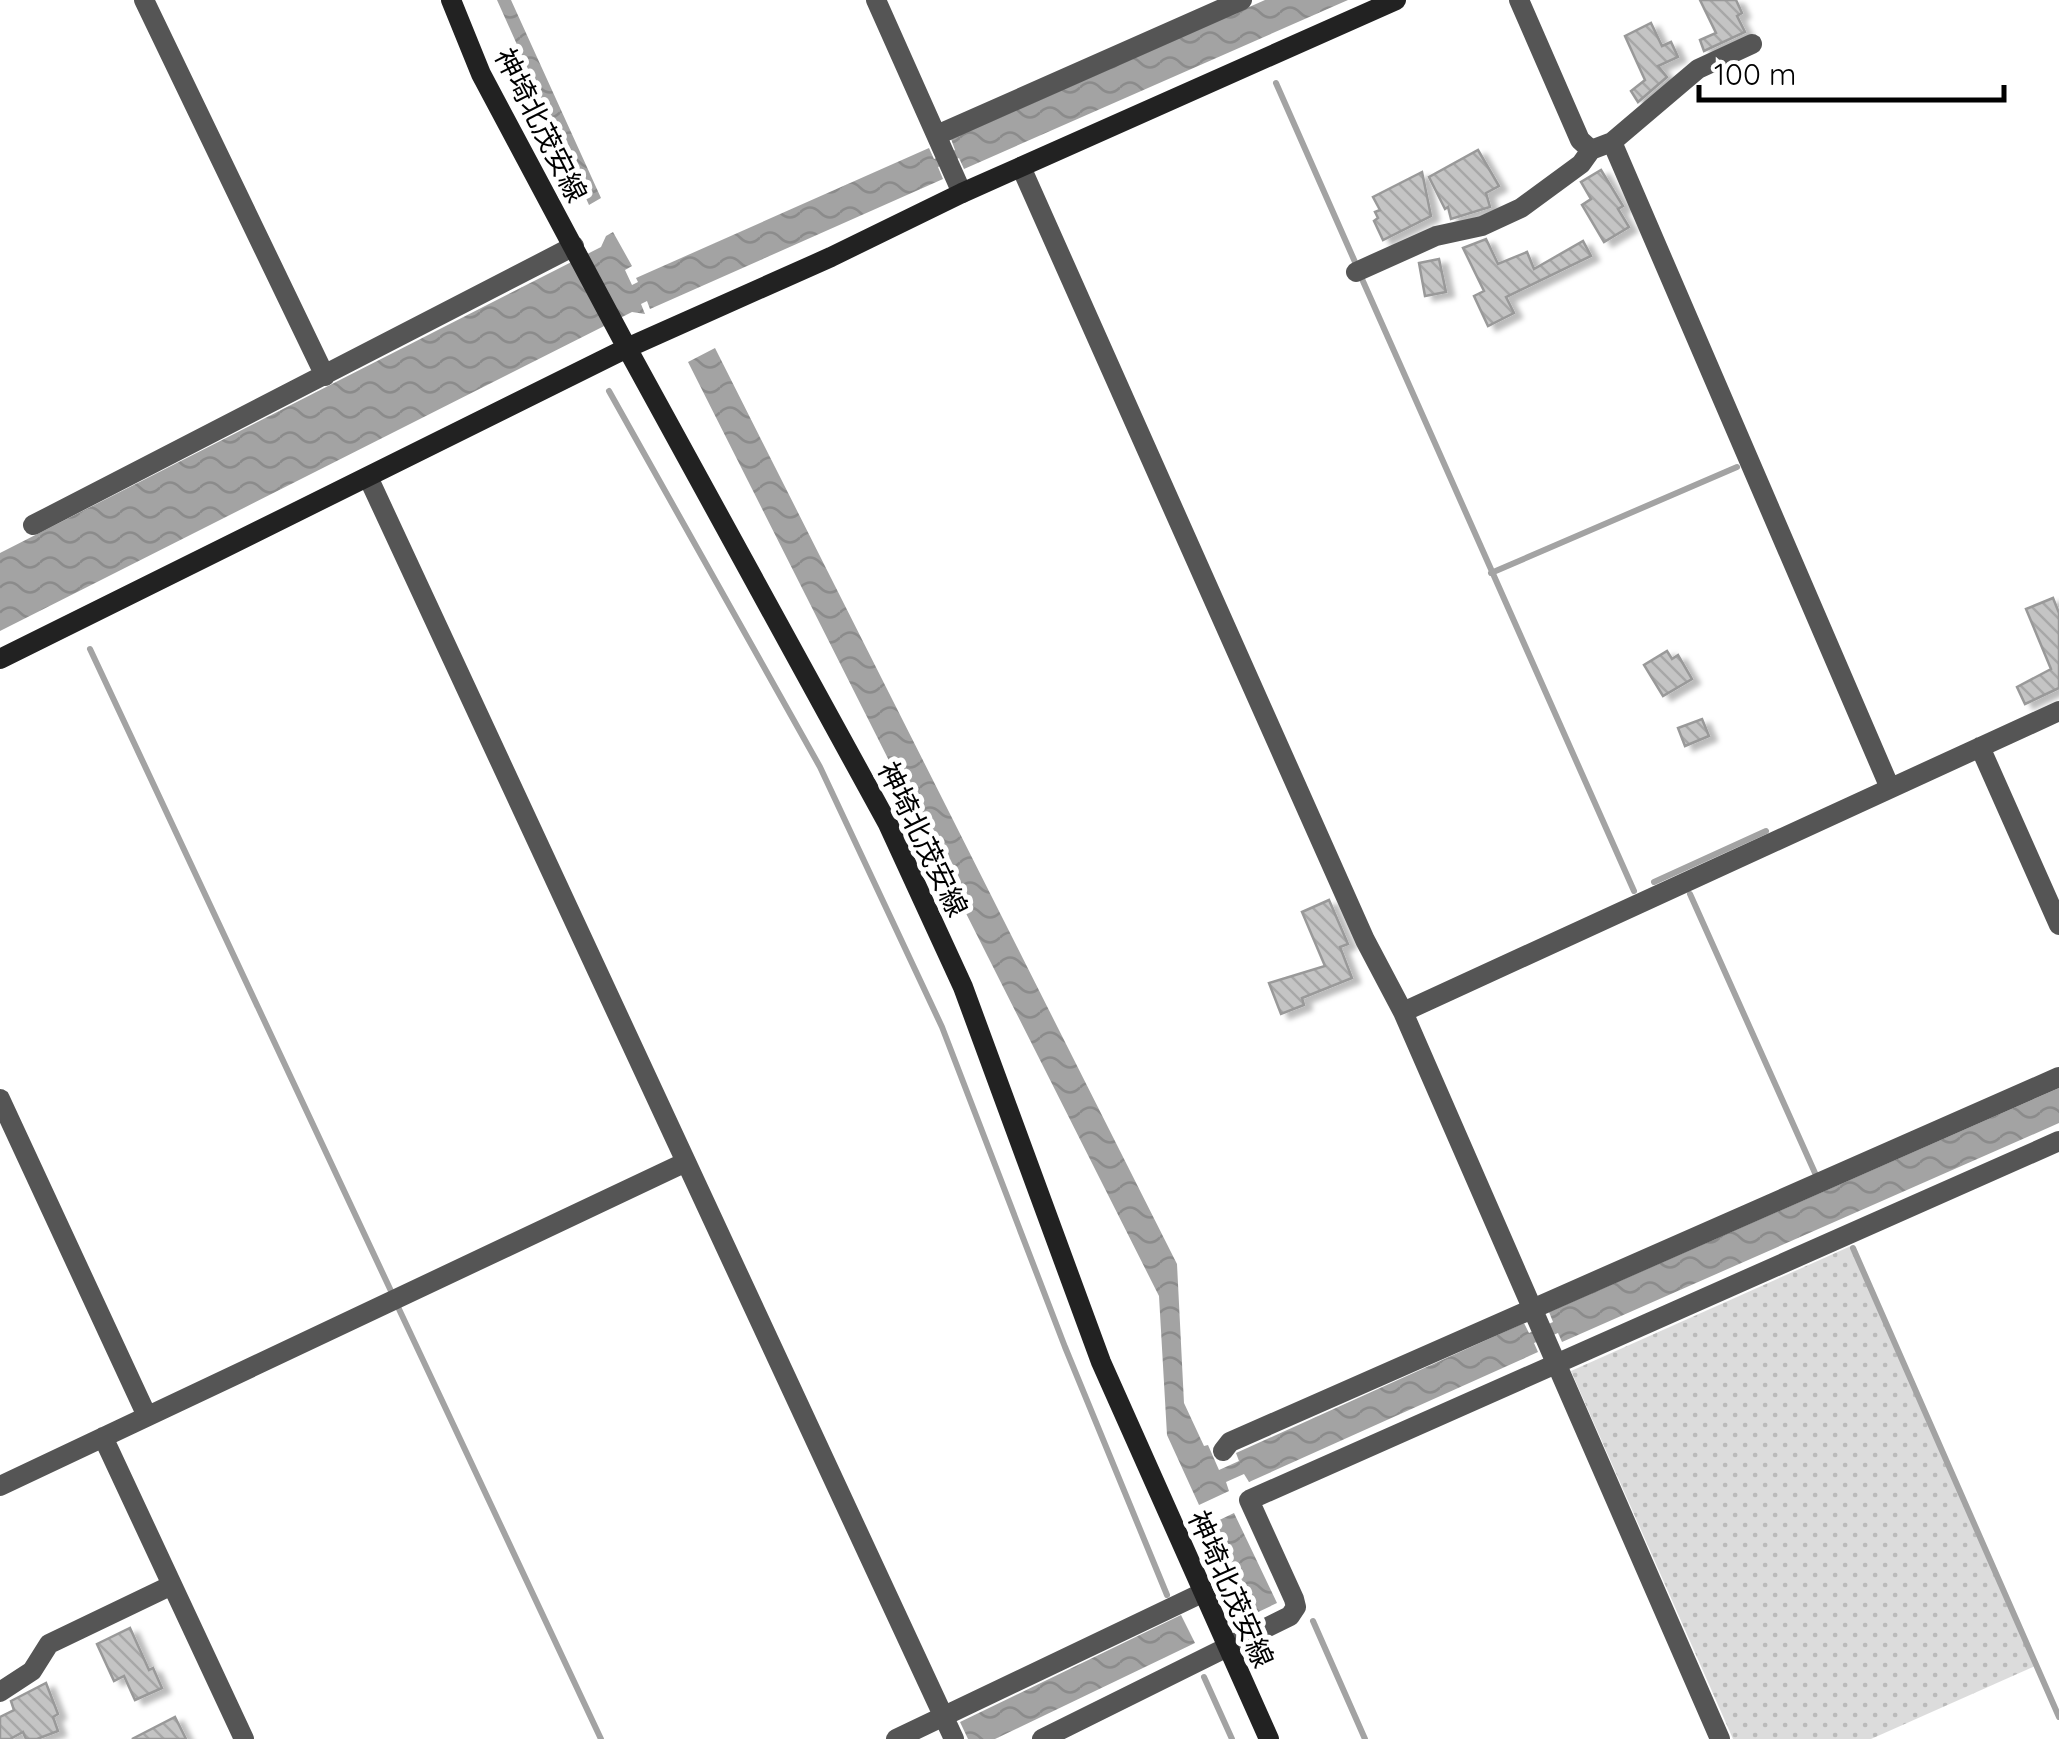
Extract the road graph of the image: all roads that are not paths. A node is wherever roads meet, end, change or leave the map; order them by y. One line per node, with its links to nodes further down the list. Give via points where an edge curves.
1 (144, 0): 16 (street)
2 (451, 0): 13 (main road, 神埼北茂安線, via 481,74)
3 (876, 0): 10 (street)
4 (1242, 0): 10 (street)
5 (1396, 0): 11 (main road)
6 (1519, 0): 9 (street)
7 (1752, 44): 8 (street, via 1698,69)
8 (1612, 142): 9 (street); 22 (street)
9 (1590, 150): 14 (street, via 1521,208)
10 (944, 151): 12 (street)
11 (1021, 167): 12 (main road); 24 (street)
12 (962, 193): 15 (main road, via 830,257)
13 (574, 246): 15 (main road, 神埼北茂安線); 16 (street)
14 (1356, 272)
15 (622, 340): 17 (main road); 36 (main road, 神埼北茂安線, via 888,824 963,987 1101,1362)
16 (325, 376): 18 (street)
17 (368, 476): 19 (main road); 28 (street)
18 (34, 524)
19 (0, 659)
20 (2059, 711): 21 (street)
21 (1980, 747): 22 (street); 23 (street)
22 (1890, 788): 24 (street)
23 (2059, 925)
24 (1403, 1012): 29 (street)
25 (2059, 1077): 29 (street)
26 (0, 1100): 31 (street)
27 (2059, 1141): 30 (street)
28 (686, 1162): 31 (street); 39 (street)
29 (1539, 1325): 30 (street); 33 (street, via 1230,1442)
30 (1556, 1364): 37 (street, via 1249,1500 1296,1607); 45 (street)
31 (147, 1416): 32 (street)
32 (103, 1437): 34 (street); 35 (street)
33 (1223, 1451)
34 (0, 1486)
35 (172, 1586): 38 (street, via 50,1644 32,1671); 40 (street)
36 (1202, 1593): 37 (main road, 神埼北茂安線); 39 (street)
37 (1228, 1649): 43 (street); 44 (main road, 神埼北茂安線)
38 (0, 1692)
39 (943, 1716): 41 (street); 42 (street)
40 (244, 1739)
41 (896, 1739)
42 (954, 1739)
43 (1042, 1739)
44 (1268, 1739)
45 (1720, 1739)

